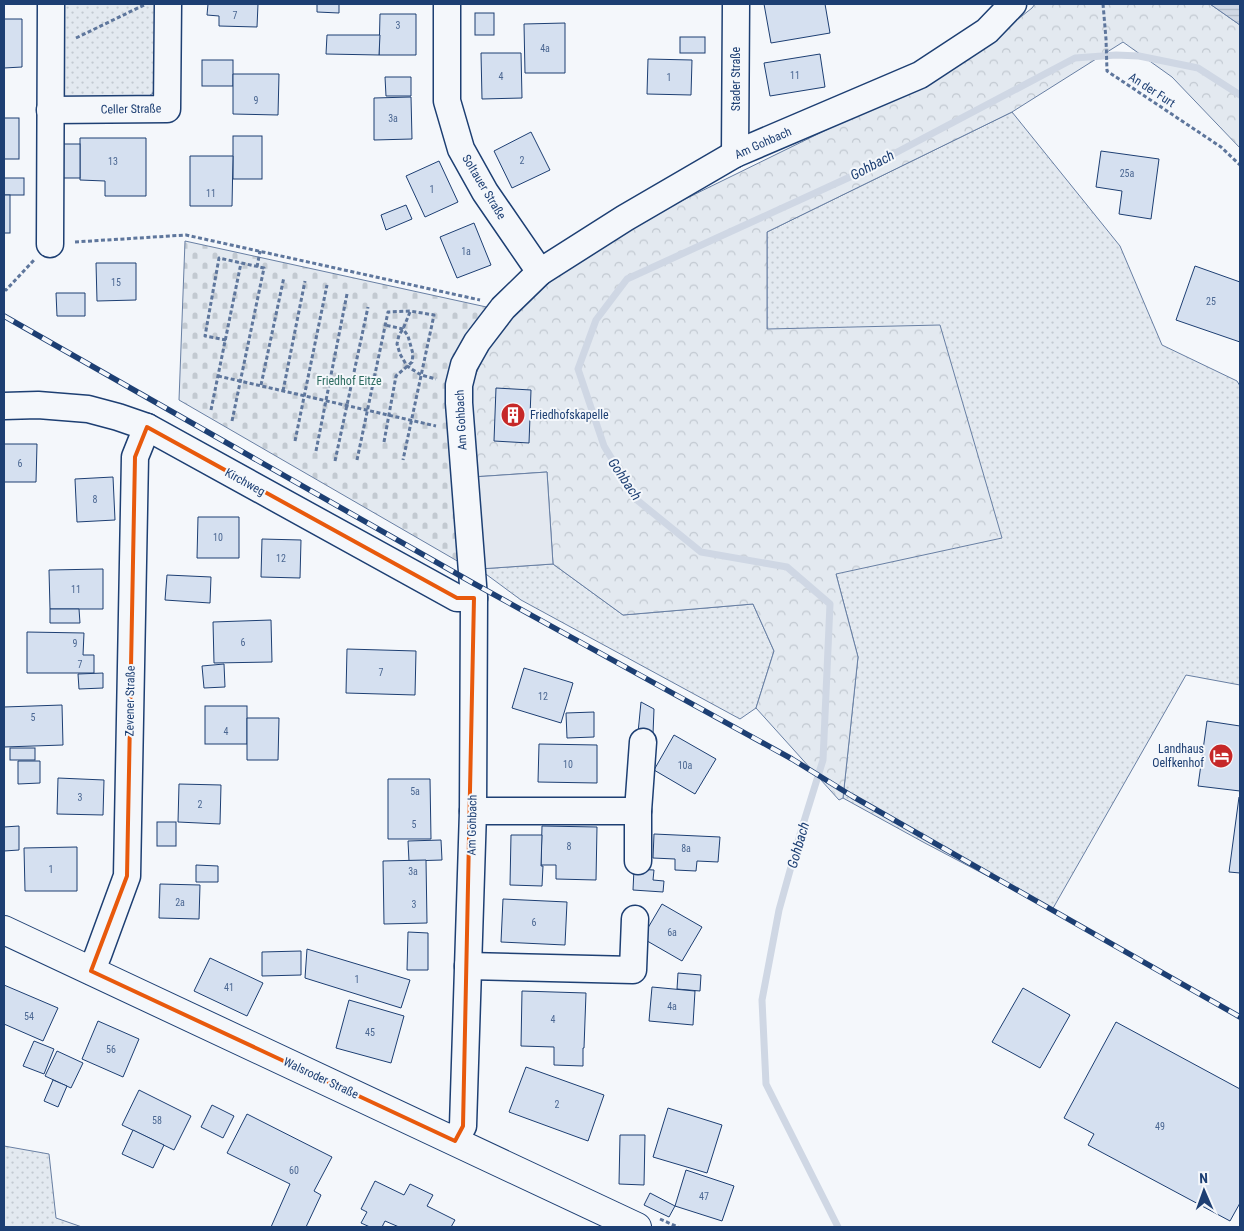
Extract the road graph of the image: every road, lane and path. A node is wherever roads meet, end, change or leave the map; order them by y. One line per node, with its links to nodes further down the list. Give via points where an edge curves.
1 (51, 4): 8 (street)
2 (147, 4): 8 (path)
3 (168, 4): 9 (street, Celler Straße, via 167,109)
4 (447, 4): 16 (street, Soltauer Straße, via 447,101 461,149 485,192)
5 (736, 4): 10 (street, Stader Straße)
6 (1013, 4): 10 (street, Am Gohbach, via 987,31 920,75)
7 (1103, 4): 11 (path, An der Furt, via 1107,71 1221,147)
8 (50, 50): 9 (street)
9 (50, 110): 12 (street)
10 (735, 154): 16 (street, Am Gohbach)
11 (1240, 165)
12 (50, 244): 13 (path, via 186,235); 20 (path)
13 (260, 252): 15 (path); 23 (path, via 498,304)
14 (241, 263): 15 (path); 27 (path); 27 (path, via 219,258 205,336)
15 (257, 267): 32 (path, via 264,268)
16 (540, 272): 23 (street, Am Gohbach)
17 (284, 277): 33 (path)
18 (305, 281): 34 (path)
19 (327, 285): 35 (path)
20 (4, 289)
21 (347, 294): 36 (path)
22 (368, 307): 37 (path)
23 (504, 308): 45 (street, Am Gohbach, via 477,342 464,365 459,385)
24 (410, 311): 25 (path, via 388,312); 26 (path); 29 (path, via 434,315)
25 (385, 325): 26 (path); 40 (path)
26 (403, 329): 28 (path, via 397,344); 28 (path, via 413,354 412,362)
27 (226, 340): 30 (path)
28 (407, 366): 29 (path); 41 (path, via 396,376)
29 (421, 375): 31 (path); 42 (path)
30 (218, 376): 32 (path); 39 (path)
31 (438, 380)
32 (240, 381): 33 (path); 43 (path)
33 (261, 386): 34 (path)
34 (282, 391): 35 (path)
35 (304, 396): 36 (path); 46 (path)
36 (325, 400): 37 (path); 48 (path)
37 (347, 405): 40 (path); 51 (path)
38 (4, 406): 44 (street, Kirchweg, via 88,409)
39 (211, 410)
40 (368, 410): 41 (path); 49 (path)
41 (389, 415): 42 (path); 47 (path)
42 (411, 420): 45 (path); 50 (path)
43 (232, 421)
44 (147, 427): 52 (street, Kirchweg, via 457,598); 60 (street, Zevener Straße, via 135,457 127,876)
45 (461, 431): 52 (street, Am Gohbach)
46 (295, 441)
47 (384, 442)
48 (316, 451)
49 (357, 460)
50 (403, 460)
51 (335, 461)
52 (474, 598): 54 (street, Am Gohbach)
53 (643, 742): 55 (street)
54 (472, 810): 55 (street); 59 (street, Am Gohbach)
55 (638, 811): 56 (street)
56 (638, 861)
57 (634, 919): 59 (street, via 633,970)
58 (4, 930): 60 (main road, Walsroder Straße)
59 (468, 966): 61 (street, Am Gohbach, via 463,1126)
60 (90, 971): 61 (main road, Walsroder Straße)
61 (455, 1142): 62 (main road, Walsroder Straße)
62 (637, 1227)

